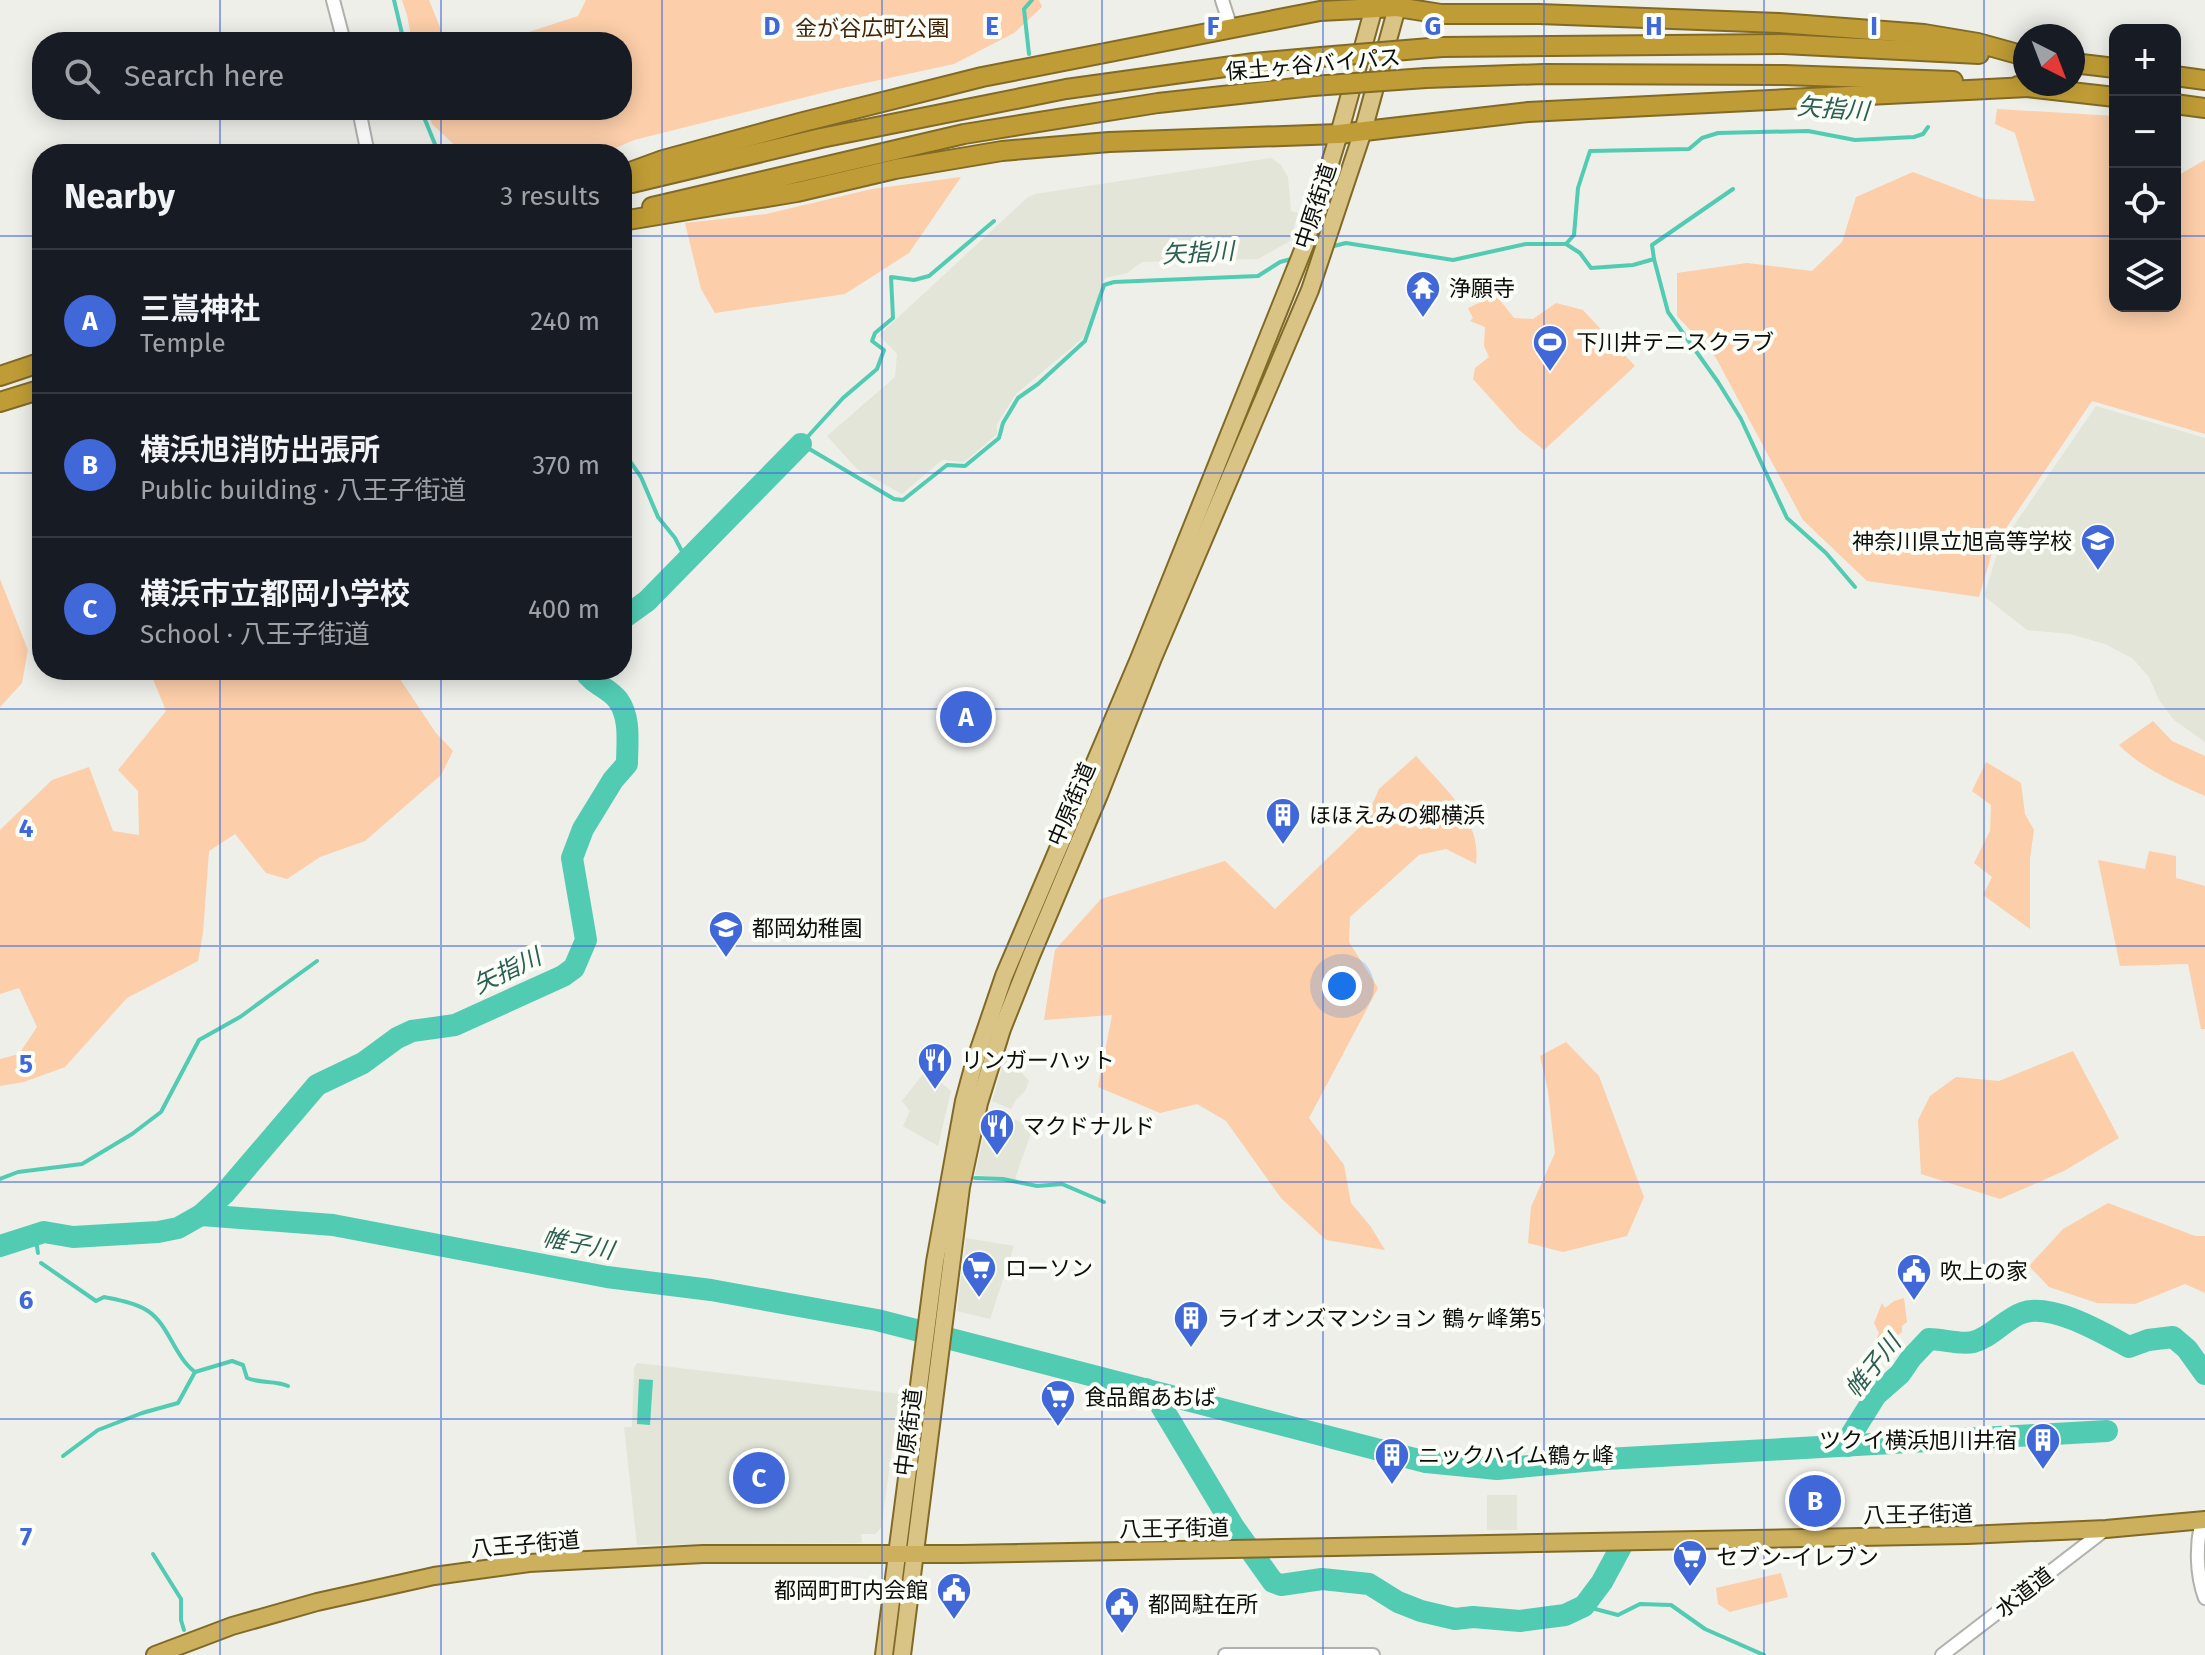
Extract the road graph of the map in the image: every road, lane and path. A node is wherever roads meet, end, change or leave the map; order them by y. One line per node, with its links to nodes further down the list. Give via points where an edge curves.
1 (333, 0): 6 (street)
2 (1222, 0): 5 (street)
3 (1374, 3): 4 (highway); 5 (highway); 21 (main road, 中原街道)
4 (1398, 3): 7 (highway, via 1441,14 1734,21 1924,34); 20 (main road, 中原街道)
5 (1231, 28): 23 (highway, via 982,77)
6 (341, 32)
7 (2013, 53)
8 (2013, 55): 24 (highway, 保土ヶ谷バイパス, bridge, via 1783,44 1545,44 1321,57 1066,89 821,138)
9 (2085, 64): 10 (highway)
10 (2109, 67)
11 (2181, 77): 12 (highway)
12 (2205, 80)
13 (2013, 86): 25 (highway, 保土ヶ谷バイパス, bridge, via 1914,78 1544,74 1313,86 1158,103 964,134)
14 (2013, 88): 20 (highway, via 1528,112)
15 (2085, 94): 16 (highway, 保土ヶ谷バイパス)
16 (2109, 96)
17 (2181, 105): 18 (highway)
18 (2205, 108)
19 (361, 120): 22 (street)
20 (1363, 131): 21 (highway); 31 (main road, 中原街道, via 1310,290 1002,1029 979,1103)
21 (1339, 134): 26 (highway, via 1002,151); 31 (main road, 中原街道, via 1300,257 1004,976 974,1064 935,1262)
22 (366, 144)
23 (632, 171)
24 (632, 184)
25 (632, 212)
26 (632, 219)
27 (32, 365): 28 (highway)
28 (0, 376)
29 (32, 392): 30 (highway)
30 (0, 402)
31 (935, 1320): 34 (main road, 中原街道, via 940,1349); 34 (main road, 中原街道, via 923,1346)
32 (2204, 1520): 33 (highway, 八王子街道); 35 (street, via 2198,1537)
33 (2106, 1529): 34 (highway, 八王子街道); 41 (street, 水道道)
34 (905, 1554): 36 (highway, 八王子街道, via 703,1554 529,1563 434,1576 317,1602); 37 (main road, 中原街道); 38 (main road, 中原街道)
35 (2205, 1598)
36 (155, 1655)
37 (884, 1655)
38 (902, 1655)
39 (1225, 1655): 40 (street)
40 (1373, 1655)
41 (1942, 1655)

